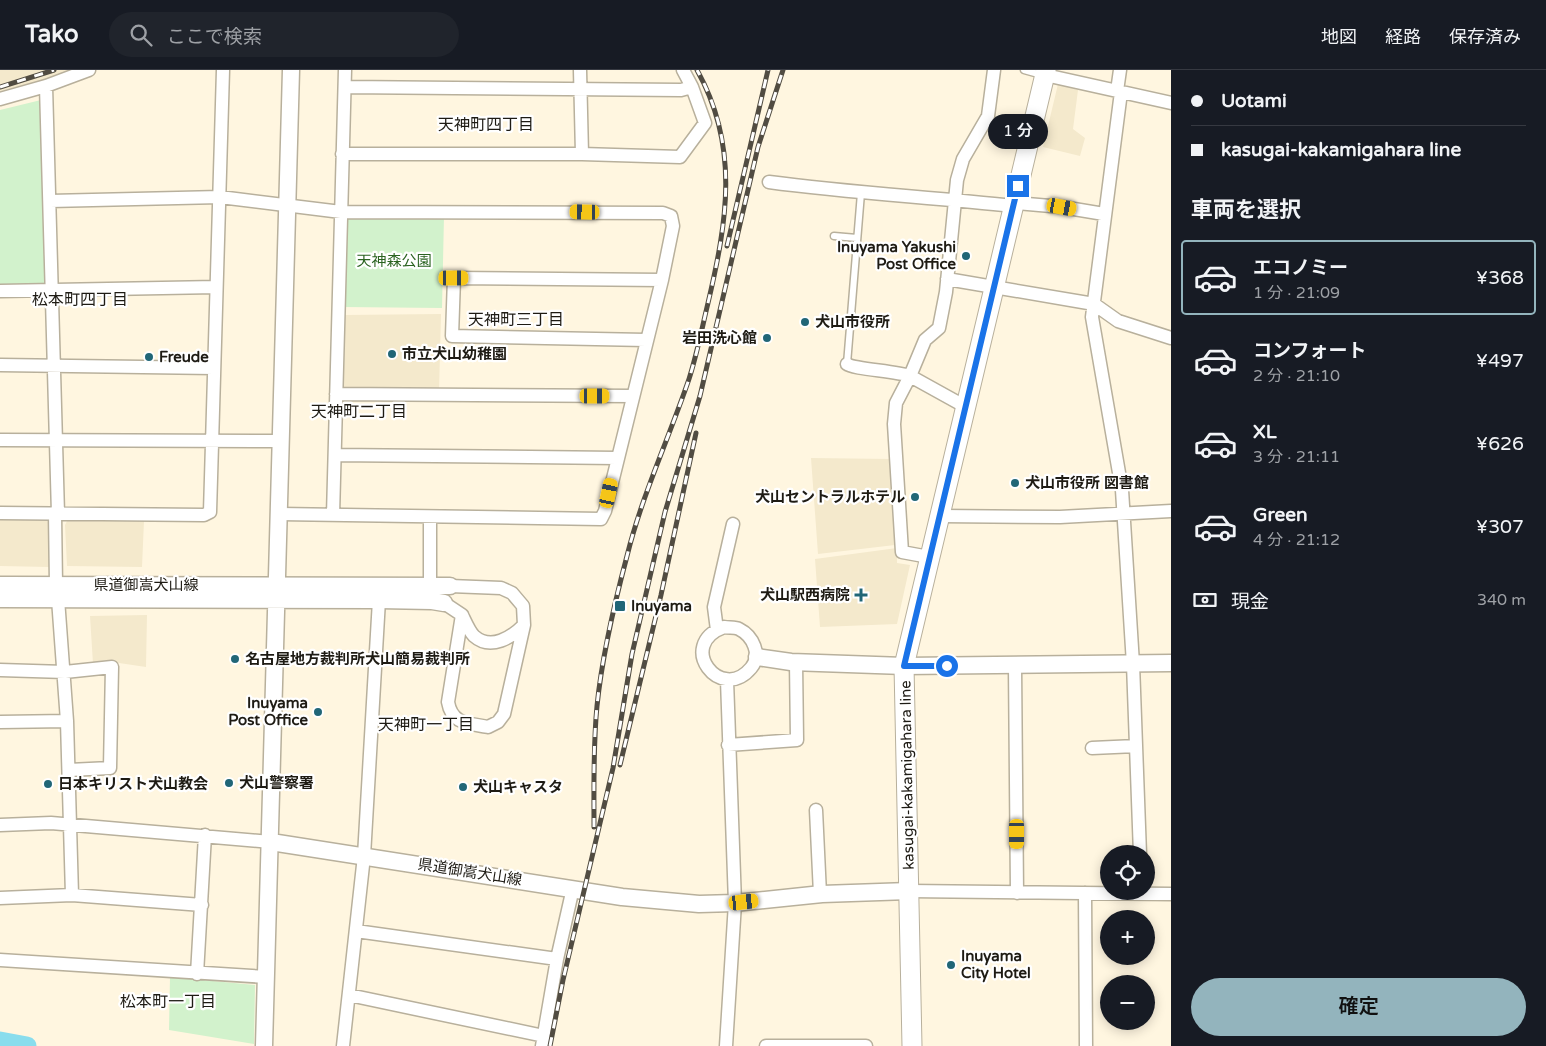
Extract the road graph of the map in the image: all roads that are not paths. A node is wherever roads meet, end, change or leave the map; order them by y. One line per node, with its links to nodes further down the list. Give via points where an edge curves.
1 (89, 70): 11 (street)
2 (223, 70): 22 (street)
3 (292, 70): 26 (main road)
4 (345, 70): 12 (street)
5 (580, 70): 14 (street)
6 (684, 70): 13 (street)
7 (994, 70): 23 (street, via 988,116 963,159)
8 (1024, 70): 10 (lane)
9 (1120, 70): 15 (street)
10 (1046, 73): 15 (street); 25 (main road, kasugai-kakamigahara line)
11 (46, 86): 16 (street); 24 (street)
12 (345, 87): 14 (street); 18 (street)
13 (692, 87): 14 (street, via 681,90); 19 (street, via 705,123 680,157)
14 (581, 89): 19 (street)
15 (1119, 91): 17 (street); 28 (street)
16 (0, 99)
17 (1171, 103)
18 (342, 154): 19 (street); 27 (street)
19 (582, 154)
20 (769, 182): 21 (street)
21 (862, 193): 23 (street); 30 (lane)
22 (220, 197): 24 (street); 26 (street); 33 (street)
23 (954, 199): 25 (street); 31 (street)
24 (50, 201): 35 (street)
25 (1014, 204): 28 (street); 34 (main road, kasugai-kakamigahara line)
26 (287, 205): 27 (street); 51 (main road)
27 (341, 212): 32 (street, via 663,214 671,216 673,226); 45 (street)
28 (1104, 214): 37 (street)
29 (834, 236): 30 (lane)
30 (857, 238): 40 (lane)
31 (947, 279): 34 (street); 44 (street, via 939,328 925,340)
32 (662, 280): 39 (street); 39 (street, via 454,278 452,336)
33 (216, 287): 35 (street); 43 (street)
34 (994, 288): 37 (street); 47 (main road, kasugai-kakamigahara line)
35 (53, 290): 36 (street); 42 (street)
36 (0, 291)
37 (1094, 304): 38 (street, via 1118,321); 56 (street, via 1093,332 1116,446)
38 (1171, 338)
39 (646, 340): 46 (street)
40 (848, 364): 44 (street, via 898,371)
41 (0, 365): 42 (street)
42 (55, 365): 43 (street); 49 (street)
43 (214, 368): 50 (street)
44 (910, 376): 47 (street); 63 (street, via 896,403 894,424 902,552)
45 (336, 394): 46 (street); 52 (street)
46 (633, 396): 53 (street)
47 (966, 407): 60 (main road, kasugai-kakamigahara line)
48 (0, 440): 49 (street)
49 (56, 440): 50 (street); 57 (street)
50 (212, 441): 51 (street); 57 (street, via 210,512 204,515)
51 (280, 441): 58 (main road)
52 (335, 455): 53 (street); 59 (street)
53 (617, 458): 61 (street, via 601,519)
54 (1171, 511): 56 (street)
55 (0, 513): 57 (street)
56 (1123, 513): 60 (street, via 1060,517); 78 (street)
57 (56, 514): 67 (street)
58 (280, 514): 59 (street); 68 (main road)
59 (333, 515): 61 (street)
60 (941, 516): 63 (main road, kasugai-kakamigahara line)
61 (430, 517): 65 (street)
62 (733, 524): 74 (street, via 714,607)
63 (929, 557): 79 (main road, kasugai-kakamigahara line)
64 (0, 584): 67 (main road, 県道御嵩犬山線)
65 (430, 586): 66 (main road); 68 (main road)
66 (450, 586): 73 (street, via 501,588 512,593 523,606)
67 (57, 592): 68 (main road, 県道御嵩犬山線); 69 (main road, 県道御嵩犬山線); 82 (street)
68 (277, 593): 70 (main road); 94 (main road)
69 (0, 599)
70 (379, 600): 71 (main road); 96 (street)
71 (444, 603): 72 (street)
72 (462, 615): 73 (street, via 474,636 484,642 507,640); 73 (street, via 448,702 450,714 456,720 488,727 504,714)
73 (524, 625)
74 (717, 630): 75 (street, via 738,629 743,632 755,646); 83 (street, via 704,644 702,657 711,672)
75 (756, 657): 76 (main road); 83 (street, via 751,668 739,677)
76 (796, 662): 79 (main road); 86 (street, via 797,740)
77 (1171, 663): 78 (main road)
78 (1133, 664): 80 (main road); 87 (street)
79 (904, 666): 80 (main road); 98 (main road, kasugai-kakamigahara line)
80 (1015, 666): 99 (street)
81 (0, 670): 82 (street)
82 (65, 672): 84 (street); 89 (street, via 112,668 110,768)
83 (727, 680): 86 (street)
84 (67, 721): 85 (street); 89 (street)
85 (0, 722)
86 (728, 745): 107 (street)
87 (1136, 746): 88 (street); 95 (street)
88 (1092, 748)
89 (69, 770): 91 (street)
90 (816, 810): 103 (street)
91 (70, 824): 92 (street); 93 (street); 105 (street)
92 (0, 825)
93 (205, 835): 94 (street); 108 (street)
94 (271, 842): 96 (main road, 県道御嵩犬山線); 113 (main road)
95 (1140, 845)
96 (364, 856): 97 (main road, 県道御嵩犬山線); 109 (street)
97 (573, 888): 107 (main road, 県道御嵩犬山線, via 622,897 699,904); 110 (street)
98 (909, 891): 99 (street); 103 (main road, 県道御嵩犬山線); 121 (main road, kasugai-kakamigahara line)
99 (1017, 892): 100 (street)
100 (1085, 893): 101 (street); 122 (street)
101 (1100, 893)
102 (1155, 893): 104 (street)
103 (820, 894): 107 (main road, 県道御嵩犬山線)
104 (1171, 894)
105 (72, 896): 106 (street); 108 (street)
106 (0, 898)
107 (735, 903): 118 (street)
108 (202, 905): 112 (street)
109 (356, 931): 110 (street); 114 (street)
110 (557, 959): 115 (street)
111 (0, 960): 112 (street)
112 (197, 974): 113 (street)
113 (266, 977): 116 (main road)
114 (349, 995): 115 (street); 117 (street)
115 (543, 1041)
116 (264, 1046)
117 (343, 1046)
118 (726, 1046)
119 (766, 1046): 120 (street)
120 (866, 1046)
121 (912, 1046)
122 (1086, 1046)

